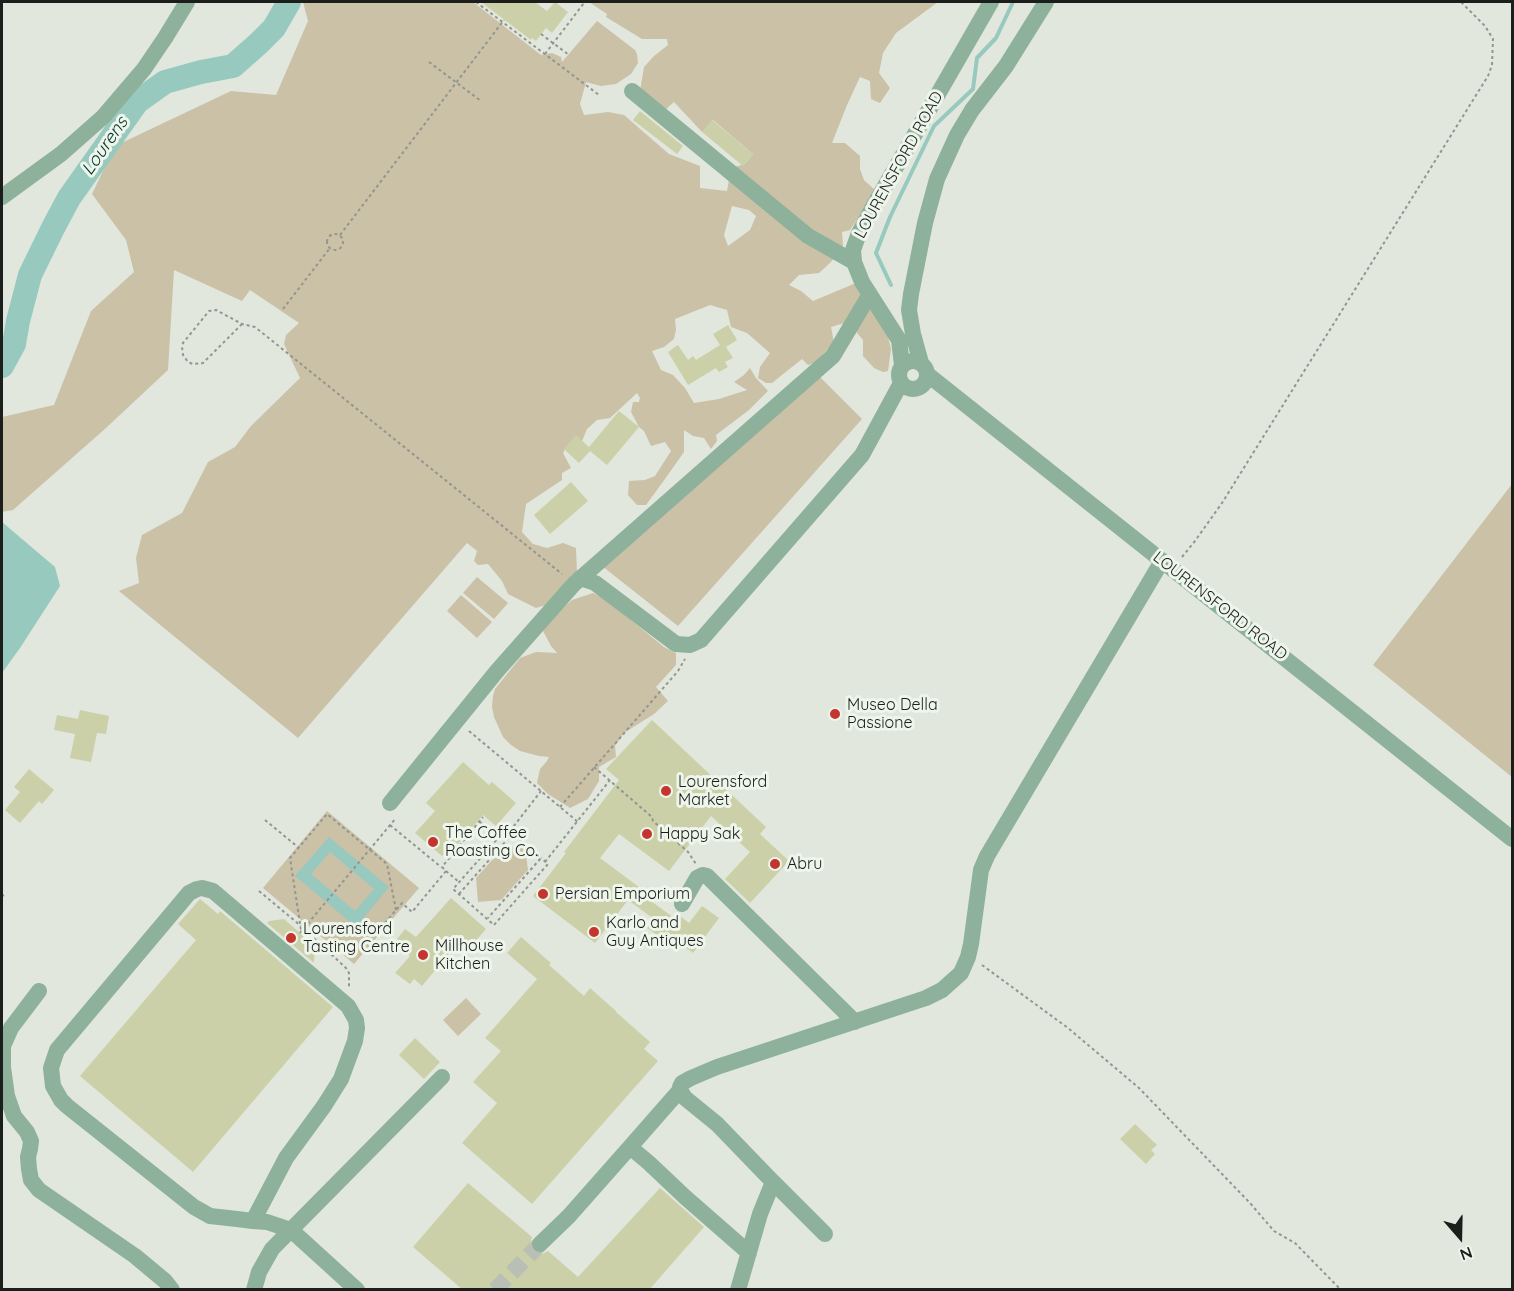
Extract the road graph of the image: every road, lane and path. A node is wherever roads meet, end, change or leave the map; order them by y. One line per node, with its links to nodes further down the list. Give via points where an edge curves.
1 (187, 2): 17 (street, via 144,69 103,117)
2 (476, 2): 7 (path)
3 (991, 2): 20 (street, LOURENSFORD ROAD, via 859,232)
4 (1046, 2): 25 (street, via 1006,66 972,110 937,179 910,294 913,334)
5 (1461, 2): 27 (path, via 1493,39 1488,76 1222,503 1195,542)
6 (584, 3): 9 (path)
7 (504, 21): 10 (path); 13 (path)
8 (541, 34): 9 (path)
9 (553, 43): 10 (path); 11 (path)
10 (545, 54): 15 (path)
11 (568, 55)
12 (429, 62): 13 (path)
13 (456, 83): 16 (path); 18 (path)
14 (632, 91): 20 (street, via 808,236)
15 (599, 95)
16 (481, 101)
17 (2, 197)
18 (340, 235): 19 (path, via 328,237); 19 (path, via 342,247)
19 (330, 248): 22 (path)
20 (854, 262): 21 (street, LOURENSFORD ROAD)
21 (870, 294): 24 (street, LOURENSFORD ROAD, via 899,340); 28 (street, via 833,356)
22 (283, 309)
23 (242, 324): 23 (path, via 219,311 209,311 183,343 185,359 193,364 203,363); 28 (path, via 255,327)
24 (902, 365): 25 (street, via 915,361); 26 (street)
25 (924, 369): 26 (street, via 926,380 918,388); 27 (street, LOURENSFORD ROAD)
26 (901, 383): 29 (street, via 862,455 705,636)
27 (1167, 564): 43 (street, LOURENSFORD ROAD); 58 (street, via 987,856 981,870)
28 (577, 581): 29 (street, via 595,584 670,640); 34 (street, via 497,671)
29 (690, 645): 31 (path, via 678,671)
30 (469, 731): 33 (path)
31 (594, 767): 32 (path); 35 (path)
32 (610, 780): 39 (path); 50 (path, via 688,852)
33 (541, 791): 35 (path); 41 (path)
34 (390, 803)
35 (560, 807): 39 (path)
36 (483, 818): 38 (path)
37 (265, 820): 44 (path)
38 (479, 822): 42 (path); 48 (path)
39 (578, 822): 47 (path)
40 (390, 825): 48 (path)
41 (511, 832): 42 (path, via 507,828); 45 (path); 53 (path)
42 (498, 838): 51 (path)
43 (1512, 839)
44 (298, 848): 55 (path, via 327,814 387,864); 57 (path, via 290,858)
45 (541, 858): 47 (path); 56 (path)
46 (359, 862): 57 (path)
47 (545, 862): 56 (path, via 548,864 494,925)
48 (442, 867): 49 (path)
49 (446, 871): 51 (path); 55 (path, via 412,912 402,903)
50 (703, 875): 54 (street, via 697,878); 61 (street)
51 (459, 882): 53 (path, via 453,889)
52 (259, 891): 57 (path)
53 (459, 894): 56 (path)
54 (682, 904)
55 (396, 910): 57 (path, via 380,929)
56 (487, 919)
57 (302, 929): 60 (path, via 346,968)
58 (968, 957): 61 (street, via 961,973 942,990); 76 (path, via 1068,1028 1139,1088 1274,1232 1295,1243)
59 (39, 991): 72 (street, via 11,1028 3,1046 7,1096 14,1116 31,1141 31,1180 39,1190 135,1256)
60 (350, 1007): 66 (street, via 356,1020 356,1034 341,1079 286,1158); 66 (street, via 213,891 197,888 57,1050 51,1078 56,1093 67,1106 194,1208 210,1216)
61 (855, 1022): 63 (street, via 717,1067 682,1083)
62 (442, 1077): 67 (street)
63 (680, 1090): 64 (street); 65 (street)
64 (630, 1147): 69 (street); 70 (street)
65 (773, 1182): 68 (street); 70 (street)
66 (253, 1221): 67 (street)
67 (291, 1230): 73 (street, via 272,1249); 74 (street)
68 (825, 1234)
69 (540, 1244)
70 (749, 1253): 71 (street)
71 (740, 1284): 75 (street)
72 (172, 1290)
73 (254, 1290)
74 (357, 1290)
75 (756, 1290)
76 (1341, 1290)

